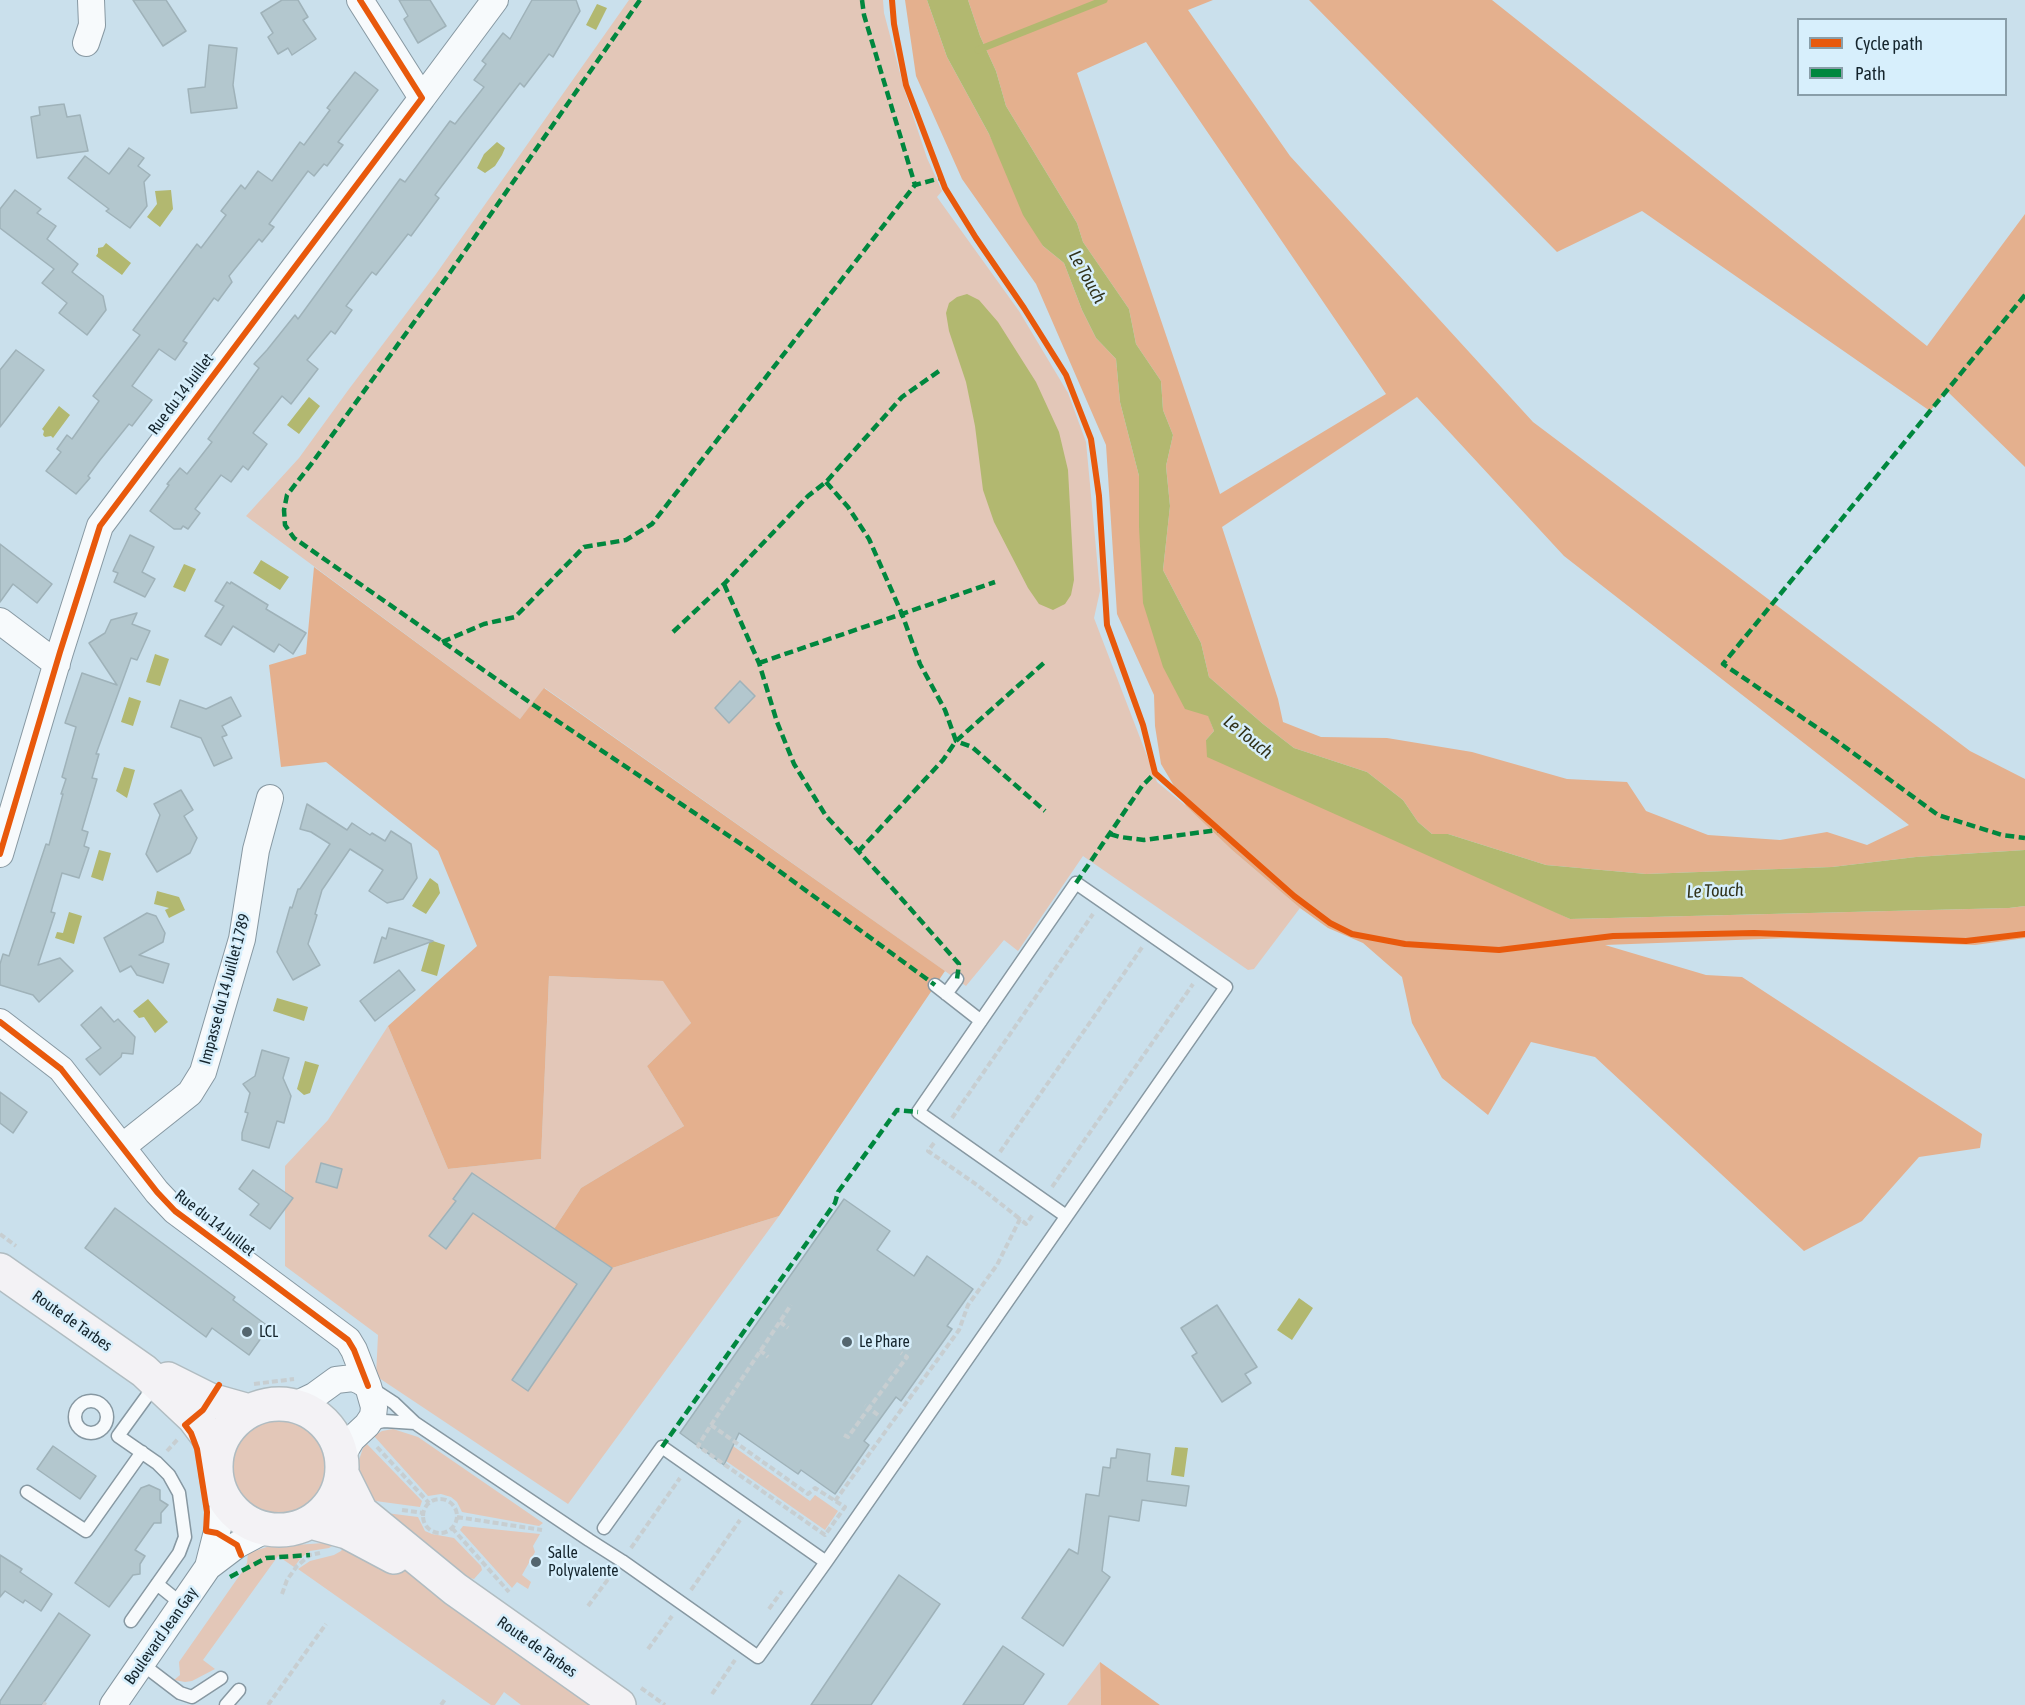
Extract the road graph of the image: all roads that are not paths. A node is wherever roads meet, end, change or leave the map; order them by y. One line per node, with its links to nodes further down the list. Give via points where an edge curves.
1 (91, 0): 4 (street, via 92,25)
2 (360, 0): 5 (street)
3 (495, 0): 5 (street, Rue du 14 Juillet)
4 (86, 43)
5 (422, 98): 7 (street, Rue du 14 Juillet, via 100,526)
6 (0, 621): 7 (street)
7 (57, 664): 9 (street, Rue du 14 Juillet)
8 (270, 798): 15 (street, Impasse du 14 Juillet 1789, via 256,850 242,939 202,1072 190,1093)
9 (0, 854)
10 (957, 979): 12 (lane)
11 (935, 986): 12 (lane)
12 (946, 994): 13 (lane)
13 (981, 1021): 16 (lane, via 918,1112); 16 (lane, via 1076,883 1226,987)
14 (0, 1022): 15 (street, Rue du 14 Juillet, via 61,1070)
15 (122, 1147): 18 (street, Rue du 14 Juillet, via 175,1211)
16 (1066, 1216): 36 (lane)
17 (10, 1259): 19 (main road, Route de Tarbes)
18 (336, 1331): 20 (street, via 346,1357); 21 (street, Rue du 14 Juillet, via 354,1350)
19 (150, 1378): 23 (main road, Route de Tarbes, via 163,1376 210,1401); 27 (lane); 29 (main road, Route de Tarbes, via 189,1422 209,1438)
20 (336, 1380): 21 (street, via 352,1378); 22 (street, via 314,1396)
21 (368, 1386): 24 (lane); 25 (street, Rue du 14 Juillet, via 374,1407)
22 (296, 1392): 23 (main road, via 270,1404); 30 (main road, via 308,1412 332,1434)
23 (247, 1398): 29 (main road)
24 (415, 1423): 25 (lane, via 384,1421); 36 (lane, via 758,1657)
25 (367, 1425): 30 (street, via 352,1439)
26 (105, 1426): 27 (lane)
27 (118, 1436): 28 (lane)
28 (142, 1452): 31 (lane, via 86,1531); 38 (lane, via 169,1475 179,1492 185,1537)
29 (217, 1453): 32 (main road, via 216,1477)
30 (341, 1466): 33 (main road, via 332,1502); 39 (main road, Route de Tarbes, via 361,1512)
31 (27, 1492)
32 (225, 1500): 35 (main road, via 242,1519); 37 (street, Boulevard Jean Gay)
33 (311, 1522): 35 (main road, via 290,1530); 39 (main road, Route de Tarbes, via 347,1532)
34 (604, 1528): 36 (lane, via 662,1447)
35 (267, 1530): 37 (street, Boulevard Jean Gay, via 237,1545)
36 (826, 1562)
37 (208, 1567): 40 (street, Boulevard Jean Gay)
38 (157, 1584): 40 (lane); 41 (lane)
39 (455, 1589): 47 (main road, Route de Tarbes)
40 (183, 1605): 42 (street, Boulevard Jean Gay)
41 (131, 1621)
42 (142, 1664): 43 (lane, via 180,1693 192,1696); 45 (street, Boulevard Jean Gay)
43 (221, 1678)
44 (239, 1690): 46 (lane)
45 (113, 1705)
46 (226, 1705)
47 (619, 1705)

